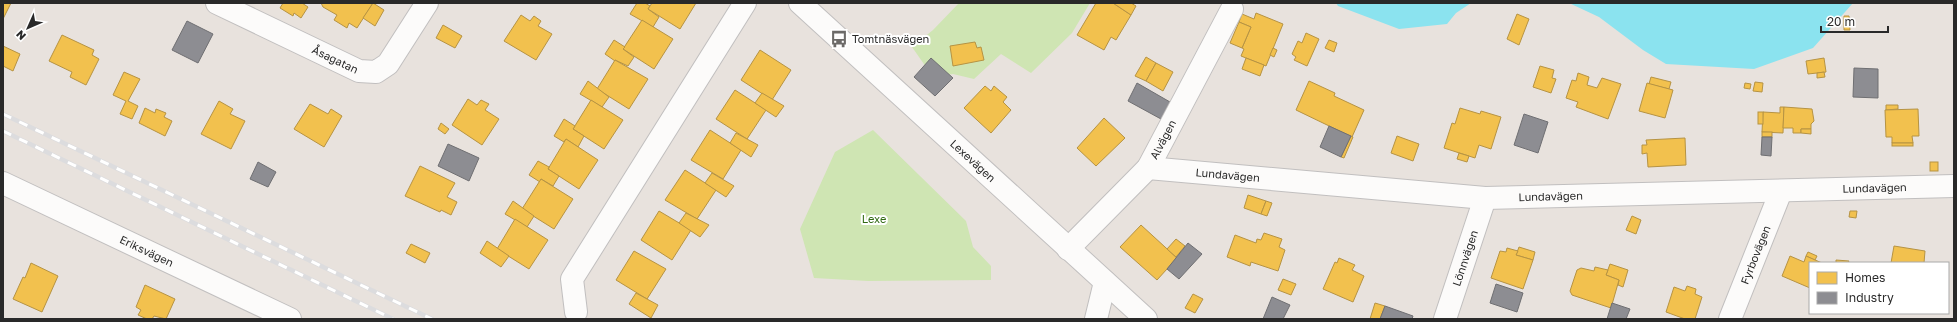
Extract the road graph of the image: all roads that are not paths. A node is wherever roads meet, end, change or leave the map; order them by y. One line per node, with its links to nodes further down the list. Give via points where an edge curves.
1 (217, 3): 2 (street, Åsagatan, via 359,71 376,72 388,64)
2 (428, 3)
3 (745, 3): 13 (street, via 572,279)
4 (800, 3): 11 (street, Lexevägen)
5 (1232, 9): 6 (street, Alvägen)
6 (1148, 168): 10 (street, Lundavägen); 11 (street, Alvägen)
7 (3, 182): 14 (street, Eriksvägen)
8 (1954, 186): 9 (street, Lundavägen)
9 (1781, 191): 10 (street, Lundavägen); 18 (street, Fyrbovägen)
10 (1485, 198): 17 (street, Lönnvägen)
11 (1068, 249): 12 (street, Lexevägen)
12 (1105, 282): 15 (street); 16 (street, Lexevägen)
13 (576, 312)
14 (290, 319)
15 (1096, 319)
16 (1146, 319)
17 (1445, 319)
18 (1730, 319)

